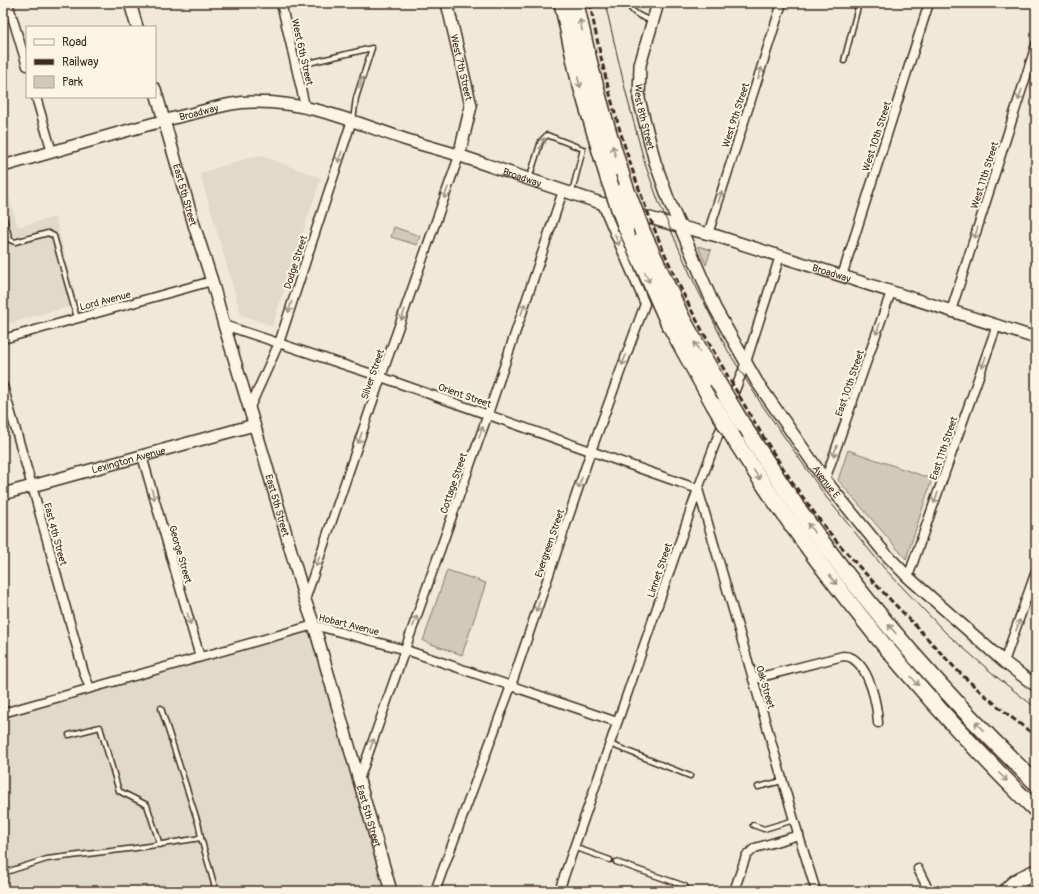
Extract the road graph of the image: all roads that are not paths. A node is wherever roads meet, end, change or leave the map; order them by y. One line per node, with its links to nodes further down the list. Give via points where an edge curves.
1 (8, 3): 16 (street)
2 (130, 3): 13 (street)
3 (281, 3): 17 (street, West 6th Street)
4 (447, 3): 24 (street, West 7th Street, via 470,106)
5 (562, 3): 77 (highway, one-way to 77, bridge, via 580,83 608,178 626,228 668,322 714,405 736,442 813,555 874,632 958,729)
6 (576, 3): 75 (highway, one-way to 6, bridge, via 911,651 844,571 801,514 717,381 679,312 643,233 626,188 595,86)
7 (628, 3): 12 (lane, via 637,14)
8 (658, 3): 12 (street, West 8th Street)
9 (782, 3): 31 (street, West 9th Street, one-way to 9)
10 (859, 3): 15 (lane)
11 (929, 3): 33 (street, West 10th Street)
12 (652, 21): 30 (street, West 8th Street, via 640,65 639,99 655,162)
13 (137, 26)
14 (1036, 45): 36 (street, West 11th Street, one-way to 36)
15 (844, 61)
16 (26, 63)
17 (296, 66): 20 (street, West 6th Street); 22 (lane, one-way to 17, via 356,98 372,48)
18 (156, 92): 21 (street, East 5th Street)
19 (36, 98): 23 (street)
20 (305, 106): 21 (street, Broadway, via 255,102); 22 (street, Broadway)
21 (164, 120): 23 (street, Broadway); 34 (street, East 5th Street)
22 (352, 120): 24 (street, Broadway); 42 (street, Dodge Street, one-way to 42)
23 (52, 152): 25 (street, Broadway)
24 (459, 156): 26 (street, Broadway); 44 (street, Silver Street, one-way to 44)
25 (3, 166)
26 (528, 179): 27 (street, Broadway); 27 (lane, one-way to 27, via 541,141 547,135 583,149)
27 (567, 192): 28 (street, Broadway); 47 (street, Cottage Street, one-way to 27)
28 (602, 204): 30 (street, Broadway); 49 (street, Evergreen Street, one-way to 49, via 645,304)
29 (3, 215): 37 (lane, via 10,240 15,242 48,233 54,236)
30 (680, 227): 31 (street, Broadway); 43 (street, Avenue E, via 715,308)
31 (708, 234): 32 (street, Broadway)
32 (780, 256): 33 (street, Broadway); 43 (street, Linnet Street)
33 (842, 276): 35 (street, Broadway)
34 (212, 281): 37 (street, Lord Avenue); 38 (street, East 5th Street)
35 (891, 292): 36 (street, Broadway); 51 (street, East 10th Street, one-way to 51)
36 (951, 311): 39 (street, Broadway)
37 (77, 318): 41 (street, Lord Avenue)
38 (224, 325): 42 (street, Orient Street); 46 (street, East 5th Street)
39 (996, 325): 40 (street, Broadway); 56 (street, East 11th Street, one-way to 56)
40 (1036, 338)
41 (3, 339)
42 (279, 343): 44 (street, Orient Street); 46 (street, Dodge Street)
43 (746, 362): 51 (street, Avenue E); 53 (street, Linnet Street)
44 (381, 377): 47 (street, Orient Street); 57 (street, Silver Street, one-way to 57)
45 (3, 386): 52 (street, East 4th Street)
46 (250, 407): 48 (street, East 5th Street)
47 (488, 414): 49 (street, Orient Street); 59 (street, Cottage Street, one-way to 47)
48 (254, 425): 50 (street, Lexington Avenue); 57 (street, East 5th Street)
49 (591, 451): 53 (street, Orient Street); 63 (street, Evergreen Street, one-way to 63)
50 (142, 456): 52 (street, Lexington Avenue); 60 (street, George Street, one-way to 60)
51 (825, 480): 56 (street, Avenue E, via 883,551)
52 (32, 486): 54 (street, Lexington Avenue); 65 (street, East 4th Street)
53 (698, 488): 62 (street, Oak Street); 68 (street, Linnet Street)
54 (3, 494)
55 (1036, 573): 61 (street, one-way to 55)
56 (908, 577): 61 (street, Avenue E)
57 (305, 600): 58 (street, East 5th Street)
58 (314, 625): 59 (street, Hobart Avenue); 60 (street, Hobart Avenue); 73 (street, East 5th Street)
59 (406, 650): 63 (street, Hobart Avenue); 73 (street, Cottage Street, one-way to 59)
60 (200, 657): 65 (street, Hobart Avenue)
61 (1004, 662): 64 (street, Avenue E)
62 (753, 678): 69 (street, via 843,656 852,658 862,668 873,691); 74 (street, Oak Street)
63 (511, 686): 68 (street, Hobart Avenue); 91 (street, Evergreen Street)
64 (1036, 686)
65 (90, 688): 67 (street, Hobart Avenue)
66 (161, 708): 81 (lane)
67 (3, 713)
68 (617, 722): 71 (street, Linnet Street)
69 (878, 724)
70 (70, 735): 82 (lane, via 100,727 119,791 147,805)
71 (609, 744): 72 (lane); 83 (street, Linnet Street)
72 (690, 776)
73 (359, 780): 90 (street, East 5th Street)
74 (783, 781): 76 (lane); 78 (street, Oak Street)
75 (1036, 784)
76 (758, 787)
77 (1036, 810)
78 (794, 820): 79 (lane, via 764,829); 80 (street, Oak Street)
79 (753, 825)
80 (799, 835): 94 (street, via 755,848 746,856); 95 (street, Oak Street)
81 (201, 838): 82 (lane); 89 (lane)
82 (160, 844): 88 (lane, via 47,859)
83 (574, 847): 84 (lane); 92 (street, Linnet Street)
84 (610, 860)
85 (616, 862): 93 (lane, via 685,886)
86 (918, 869): 96 (street)
87 (1036, 872): 97 (highway, via 1021,878)
88 (3, 873)
89 (216, 891)
90 (391, 891)
91 (435, 891)
92 (560, 891)
93 (687, 891)
94 (734, 891)
95 (816, 891)
96 (929, 891)
97 (1007, 891)

